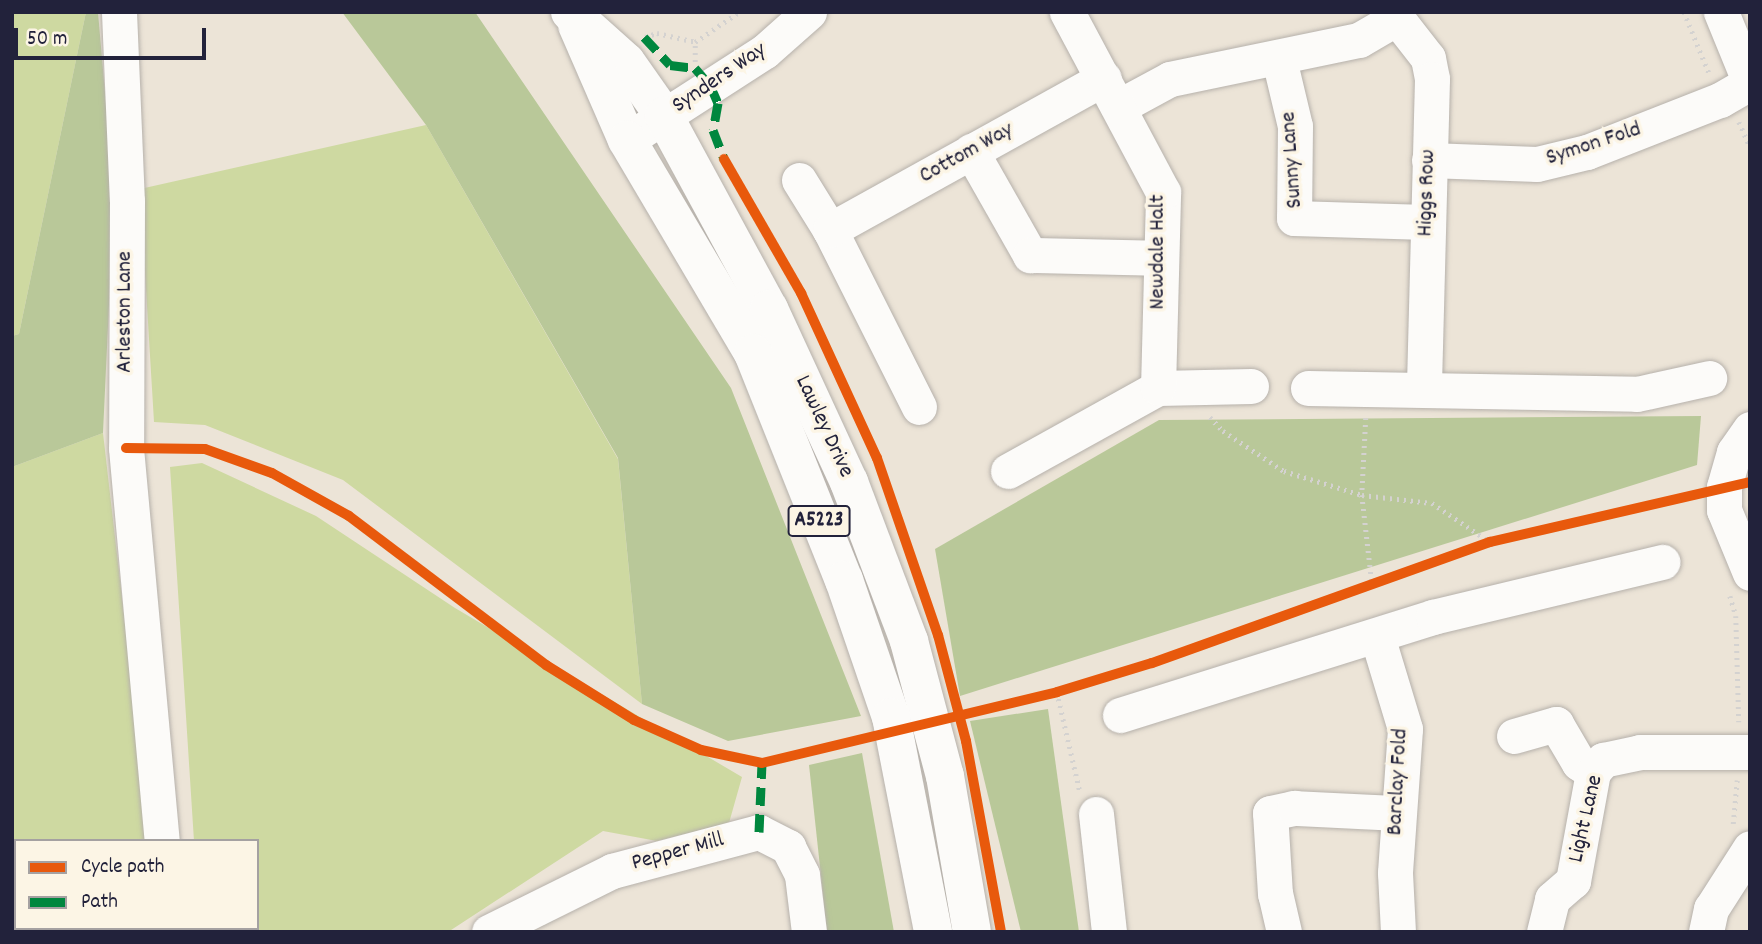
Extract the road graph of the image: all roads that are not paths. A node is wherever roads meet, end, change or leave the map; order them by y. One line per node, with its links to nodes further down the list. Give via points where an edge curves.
1 (119, 12): 36 (street, Arleston Lane, via 127,201 125,448)
2 (809, 12): 10 (street, Synders Way, via 765,51)
3 (1067, 12): 9 (street, Newdale Halt)
4 (1721, 12): 8 (street)
5 (571, 14): 10 (main road, Lawley Drive / A5223, via 626,62); 11 (main road, Lawley Drive / A5223)
6 (1394, 15): 7 (street, Cottom Way, via 1359,40); 13 (street, Higgs Row, via 1428,58 1432,79)
7 (1279, 59): 9 (street, Cottom Way); 15 (street, Sunny Lane, via 1295,126 1294,218)
8 (1750, 83): 13 (street, Symon Fold, via 1720,100 1587,152 1537,164)
9 (1112, 92): 12 (street, Cottom Way); 17 (street, Newdale Halt, via 1163,192)
10 (664, 116): 11 (street, Synders Way); 41 (main road, Lawley Drive / A5223, via 769,309 849,482 909,640 944,776)
11 (627, 139): 40 (main road, Lawley Drive / A5223, via 752,353 844,580 891,717)
12 (971, 151): 16 (street, Cottom Way); 17 (street, via 1030,255)
13 (1429, 160): 15 (street, Higgs Row)
14 (799, 180): 16 (street)
15 (1426, 222): 20 (street, Higgs Row)
16 (830, 230): 23 (street)
17 (1160, 258): 21 (street, Newdale Halt)
18 (1709, 378): 20 (street, via 1637,394)
19 (1251, 386): 21 (street)
20 (1424, 387): 22 (street)
21 (1179, 388): 25 (street, via 1115,410)
22 (1308, 388)
23 (919, 407)
24 (1750, 429): 26 (street, via 1734,452 1724,487 1724,510)
25 (1008, 471)
26 (1742, 539): 28 (street)
27 (1661, 562): 29 (street, via 1433,617)
28 (1739, 582)
29 (1377, 636): 30 (street); 34 (street, Barclay Fold, via 1405,729)
30 (1120, 715)
31 (1514, 736): 33 (street, via 1556,724 1579,763)
32 (1745, 752): 33 (street, Light Lane, via 1640,752 1603,760)
33 (1593, 772): 45 (street, Light Lane, via 1573,881 1552,899)
34 (1398, 813): 43 (street, via 1294,807 1270,813 1275,894); 44 (street, Barclay Fold)
35 (1096, 814): 42 (street)
36 (162, 839)
37 (1741, 843): 46 (street, via 1711,909)
38 (489, 932): 39 (street, Pepper Mill, via 612,871 759,832 788,847 802,874)
39 (809, 932)
40 (933, 932)
41 (972, 932)
42 (1109, 932)
43 (1284, 932)
44 (1398, 932)
45 (1544, 932)
46 (1706, 932)

